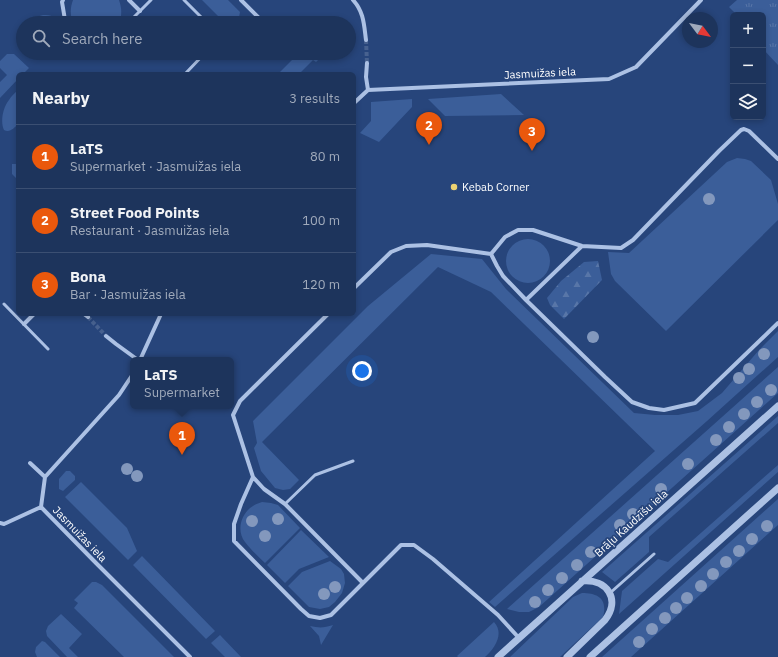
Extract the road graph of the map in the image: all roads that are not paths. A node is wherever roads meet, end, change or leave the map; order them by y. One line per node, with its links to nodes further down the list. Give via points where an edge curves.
1 (129, 0): 8 (street)
2 (151, 0): 8 (lane)
3 (184, 0): 11 (lane)
4 (241, 0): 12 (street)
5 (352, 0): 13 (street, via 362,14)
6 (701, 0): 17 (street, Jasmuižas iela, via 636,67 609,79)
7 (63, 1): 9 (street)
8 (140, 11): 10 (lane)
9 (65, 16)
10 (135, 16)
11 (200, 16)
12 (257, 16)
13 (366, 40)
14 (198, 60): 16 (lane)
15 (367, 63): 17 (street)
16 (187, 72)
17 (368, 90): 18 (street)
18 (356, 101)
19 (778, 159): 20 (street, via 749,131 740,130 633,240 621,248)
20 (582, 246): 21 (street, via 533,230 518,230 505,237); 23 (street)
21 (491, 254): 22 (street, via 427,245 406,246 391,252); 23 (street, via 502,276)
22 (356, 286)
23 (526, 300): 28 (street, via 632,402 664,410 696,403)
24 (4, 304): 29 (lane)
25 (32, 316): 29 (street)
26 (160, 316): 33 (street)
27 (326, 316): 39 (street, via 240,401 233,415)
28 (778, 323)
29 (24, 324): 31 (lane)
30 (106, 336): 32 (street)
31 (48, 349)
32 (135, 357)
33 (140, 357)
34 (130, 378): 38 (street, via 119,395)
35 (778, 406): 45 (street, Brāļu Kaudzīšu iela)
36 (353, 461): 41 (lane, via 315,475)
37 (30, 463): 38 (street)
38 (44, 477): 42 (street, Jasmuižas iela)
39 (253, 477): 41 (street, via 264,489); 46 (street, via 234,524 234,541 301,609 309,616 320,618 331,615)
40 (778, 488): 52 (street)
41 (285, 504): 46 (street)
42 (41, 507): 43 (street, via 4,524); 49 (street, Jasmuižas iela)
43 (0, 523)
44 (654, 554): 47 (lane)
45 (582, 581): 47 (street, via 594,582); 48 (street, Brāļu Kaudzīšu iela)
46 (363, 583): 48 (street, via 401,545 414,545 498,615)
47 (610, 593): 51 (street, via 612,604 609,615)
48 (519, 638): 50 (street, Brāļu Kaudzīšu iela)
49 (190, 657)
50 (498, 657)
51 (567, 657)
52 (590, 657)

